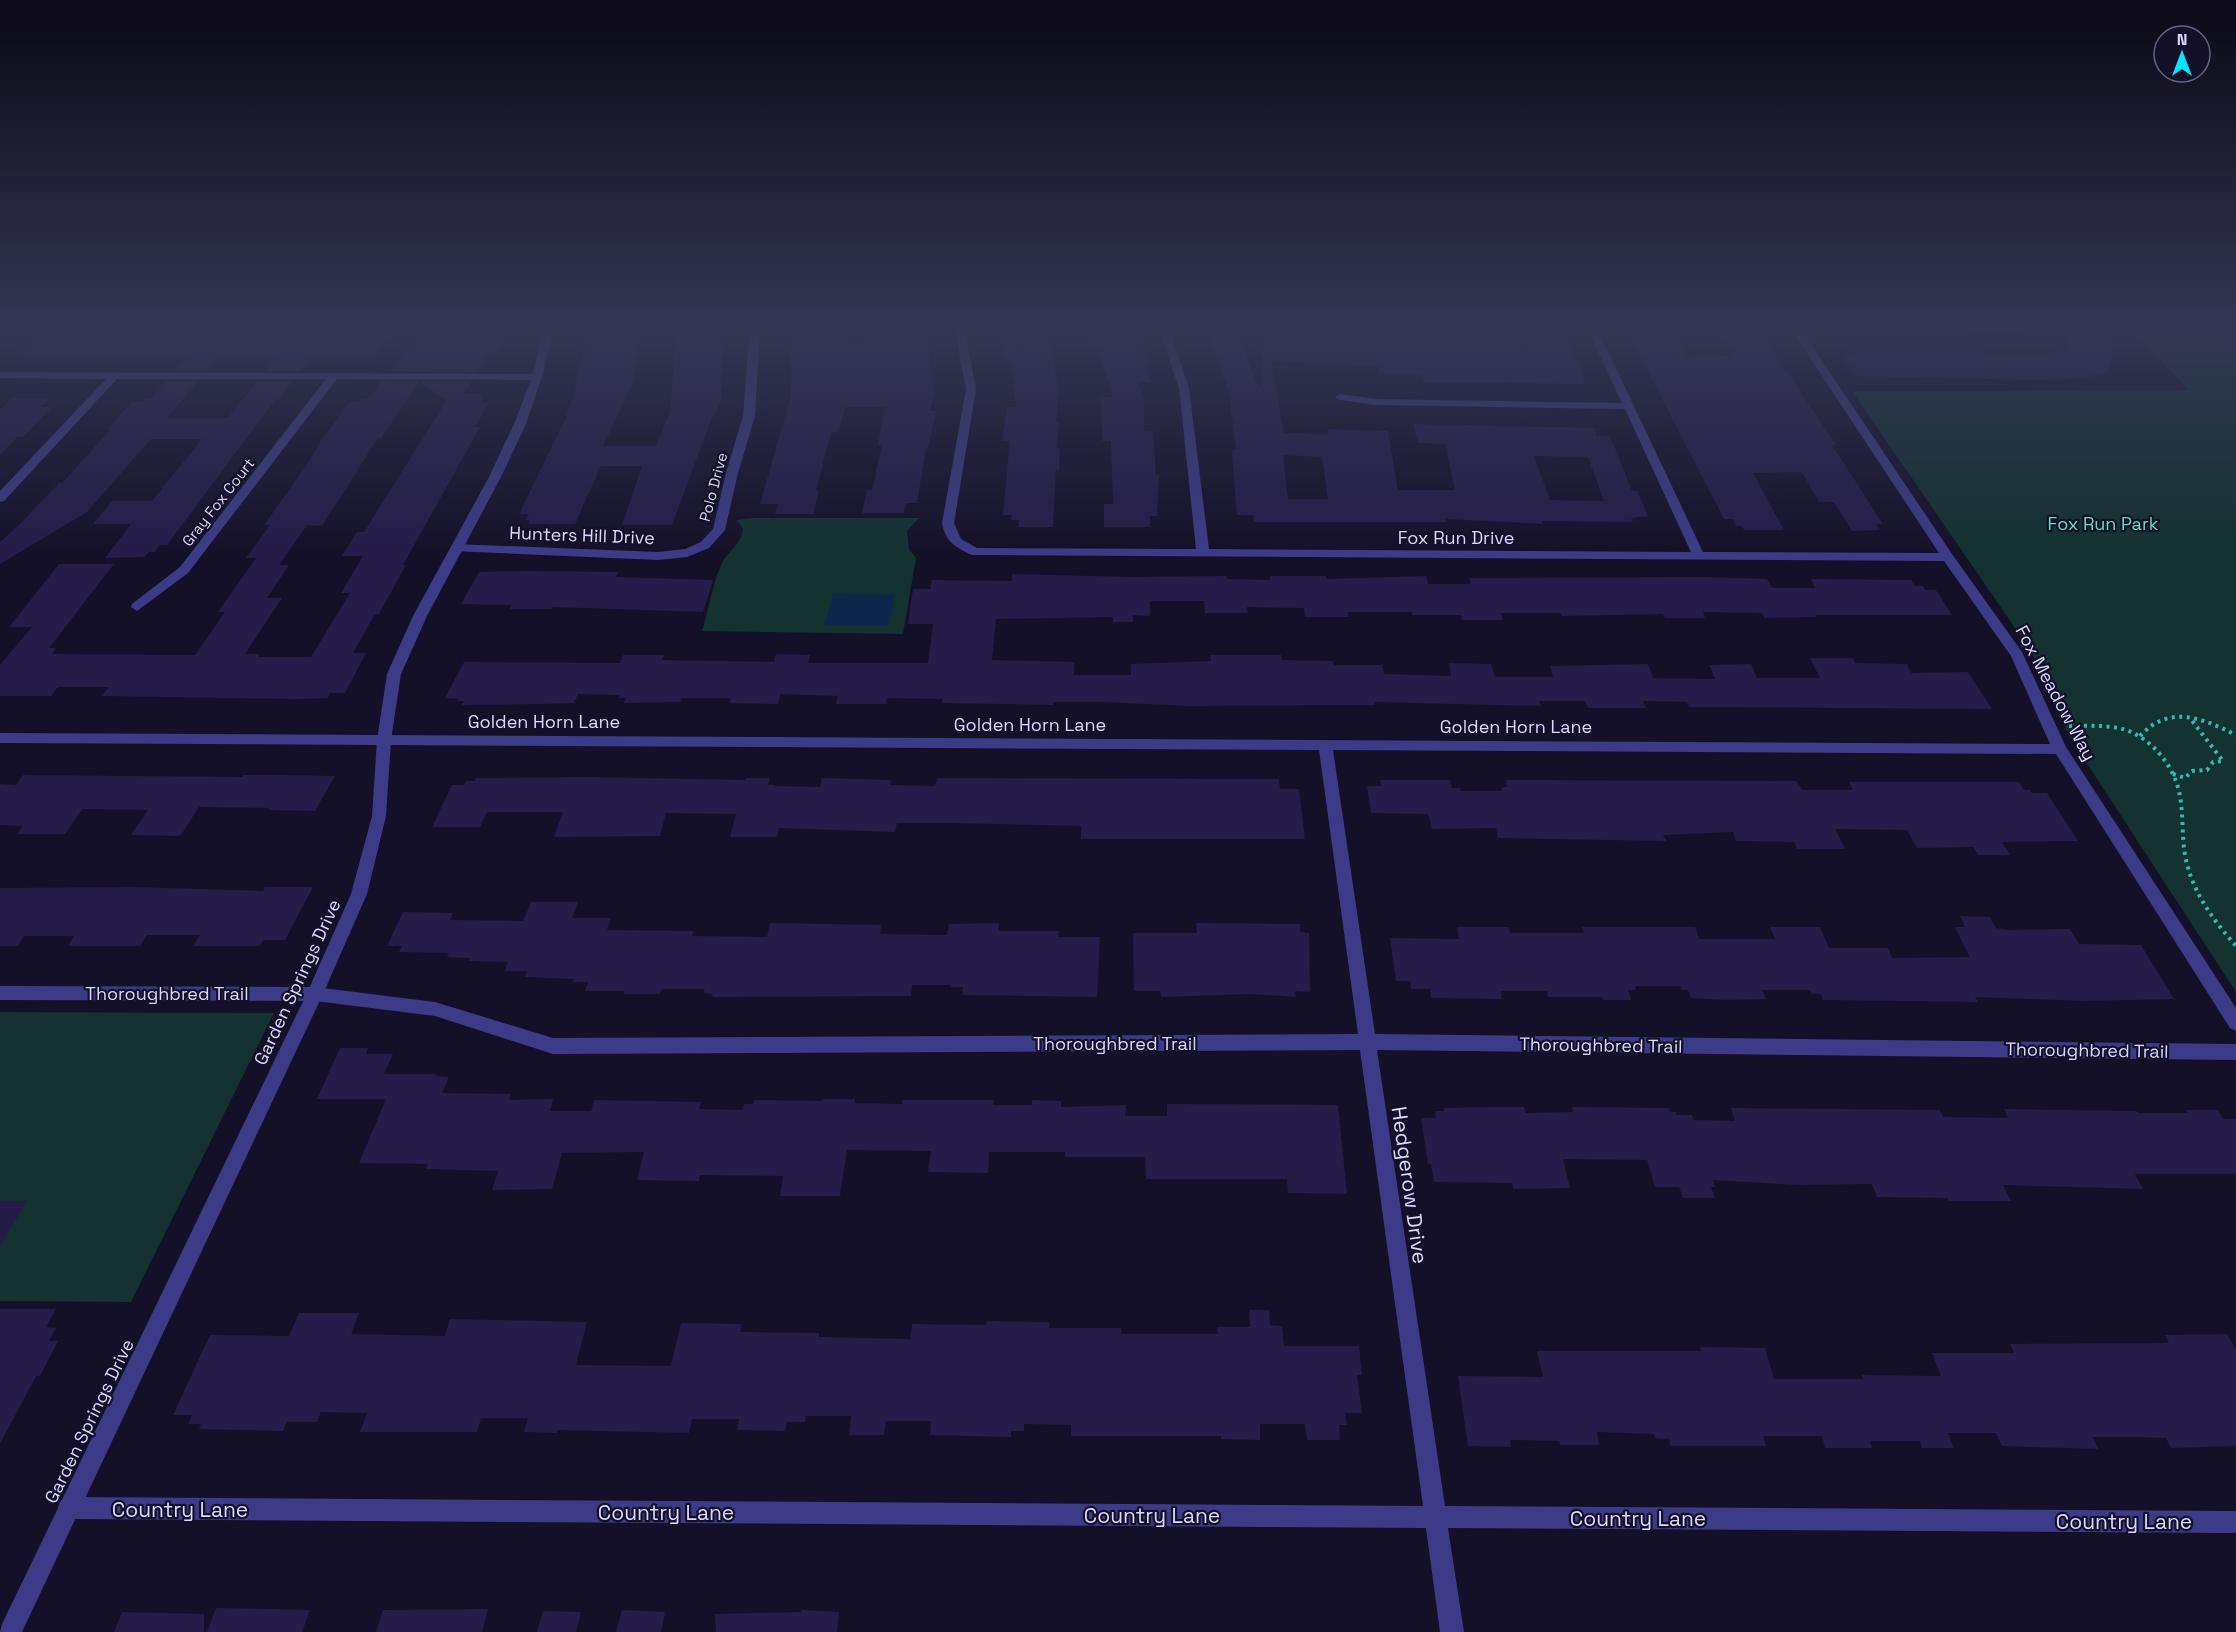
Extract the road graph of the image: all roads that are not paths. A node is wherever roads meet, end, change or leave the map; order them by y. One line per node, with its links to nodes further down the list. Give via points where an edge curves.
1 (90, 402): 11 (street)
2 (314, 402): 17 (street, Gray Fox Court, via 184,570)
3 (527, 402): 13 (street, Garden Springs Drive, via 507,451)
4 (750, 402): 12 (street, Polo Drive, via 719,530)
5 (969, 402): 14 (street, Fox Run Drive, via 948,523 953,539 963,548 986,553)
6 (1186, 402): 14 (street)
7 (1386, 402): 10 (street)
8 (1625, 402): 10 (street)
9 (1845, 402): 16 (street, Fox Meadow Way)
10 (1627, 406): 15 (street)
11 (0, 498)
12 (705, 545): 13 (street, Hunters Hill Drive, via 687,553 658,556)
13 (456, 548): 19 (street, Garden Springs Drive, via 394,674)
14 (1203, 553): 15 (street, Fox Run Drive)
15 (1699, 556): 16 (street, Fox Run Drive)
16 (1948, 557): 21 (street, Fox Meadow Way, via 2017,655)
17 (137, 607)
18 (0, 738): 19 (street, Golden Horn Lane)
19 (384, 740): 20 (street, Golden Horn Lane); 23 (street, Garden Springs Drive, via 379,816 359,894)
20 (1324, 745): 21 (street, Golden Horn Lane); 25 (street, Hedgerow Drive)
21 (2060, 749): 24 (street, Fox Meadow Way)
22 (0, 993): 23 (street, Thoroughbred Trail)
23 (315, 994): 25 (street, Thoroughbred Trail, via 435,1009 553,1046); 27 (street, Garden Springs Drive)
24 (2236, 1023)
25 (1367, 1042): 26 (street, Thoroughbred Trail); 28 (street, Hedgerow Drive)
26 (2236, 1052)
27 (69, 1508): 28 (street, Country Lane); 30 (street, Garden Springs Drive)
28 (1435, 1517): 29 (street, Country Lane); 31 (street, Hedgerow Drive)
29 (2236, 1522)
30 (10, 1632)
31 (1452, 1632)

